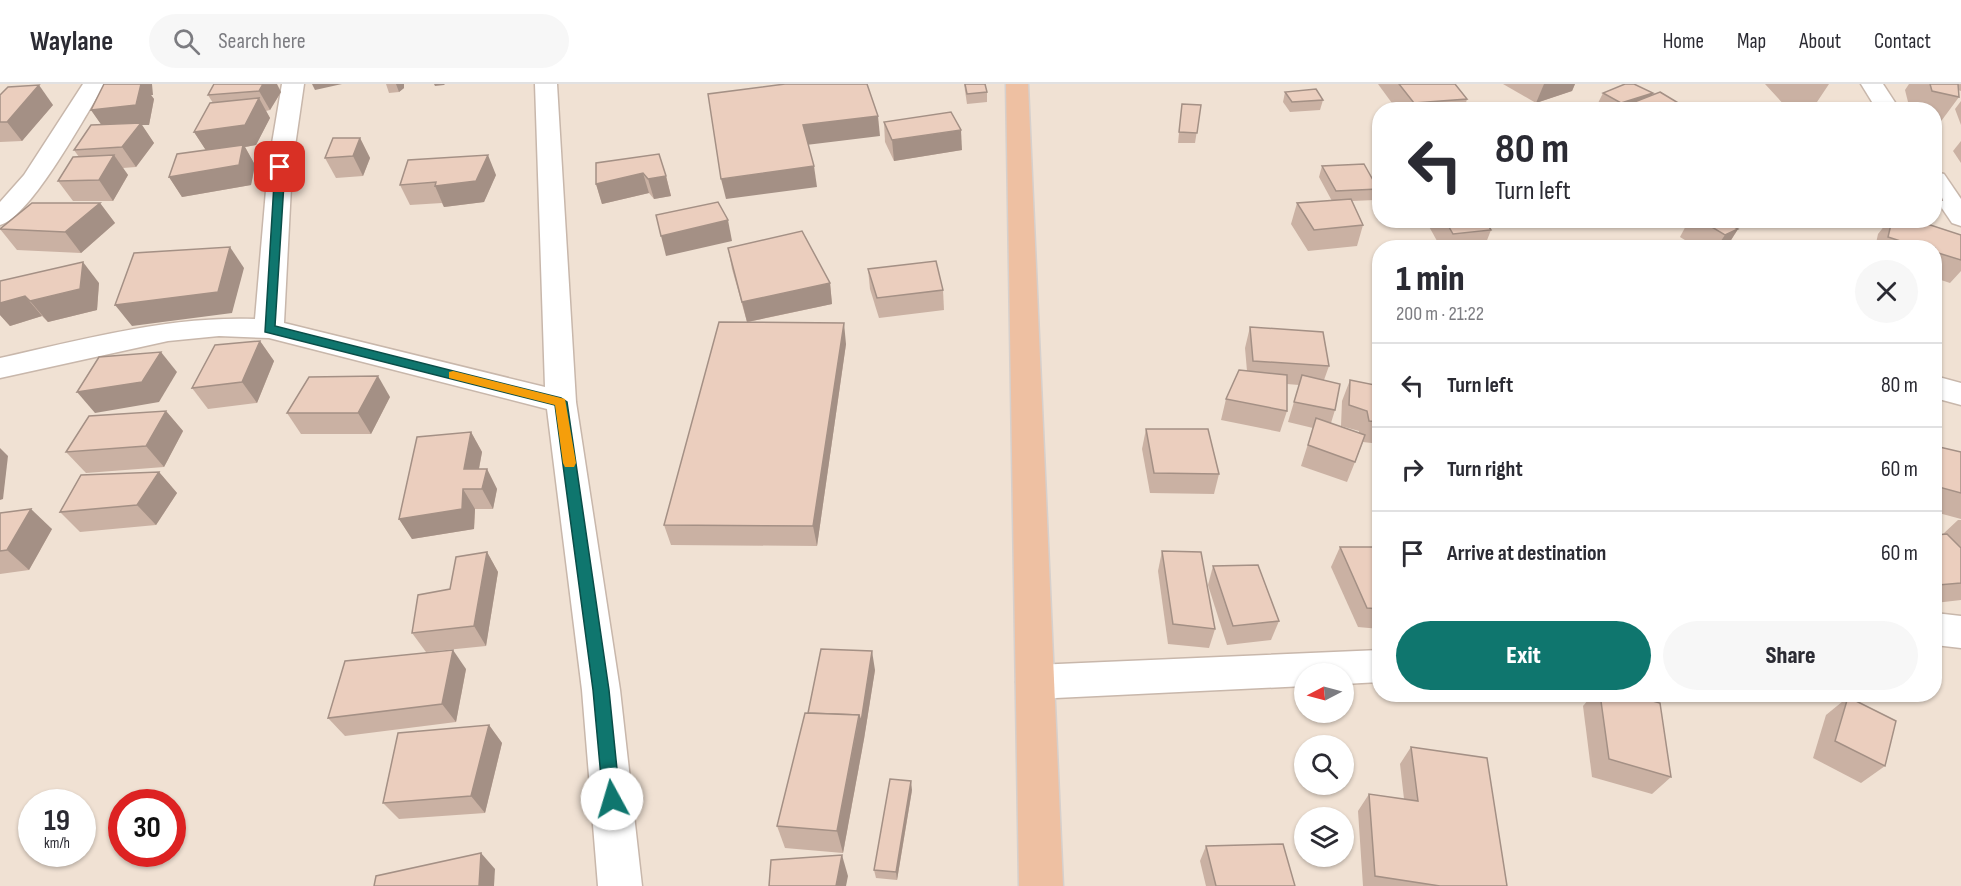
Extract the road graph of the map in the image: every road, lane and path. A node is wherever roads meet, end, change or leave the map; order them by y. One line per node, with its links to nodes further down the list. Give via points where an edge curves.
1 (94, 84): 8 (street, via 34,178)
2 (293, 84): 10 (street, via 280,167)
3 (546, 84): 14 (street)
4 (1017, 84): 18 (highway)
5 (1872, 84): 6 (street)
6 (1884, 102)
7 (1942, 190): 9 (street)
8 (0, 217)
9 (1961, 218)
10 (269, 329): 11 (street, via 219,327 168,332); 14 (street)
11 (0, 368)
12 (1942, 389): 13 (street)
13 (1961, 394)
14 (561, 402): 19 (street, via 601,690)
15 (1942, 630): 16 (street)
16 (1961, 632)
17 (1372, 666): 18 (street)
18 (1035, 682): 20 (highway)
19 (620, 886)
20 (1041, 886)

